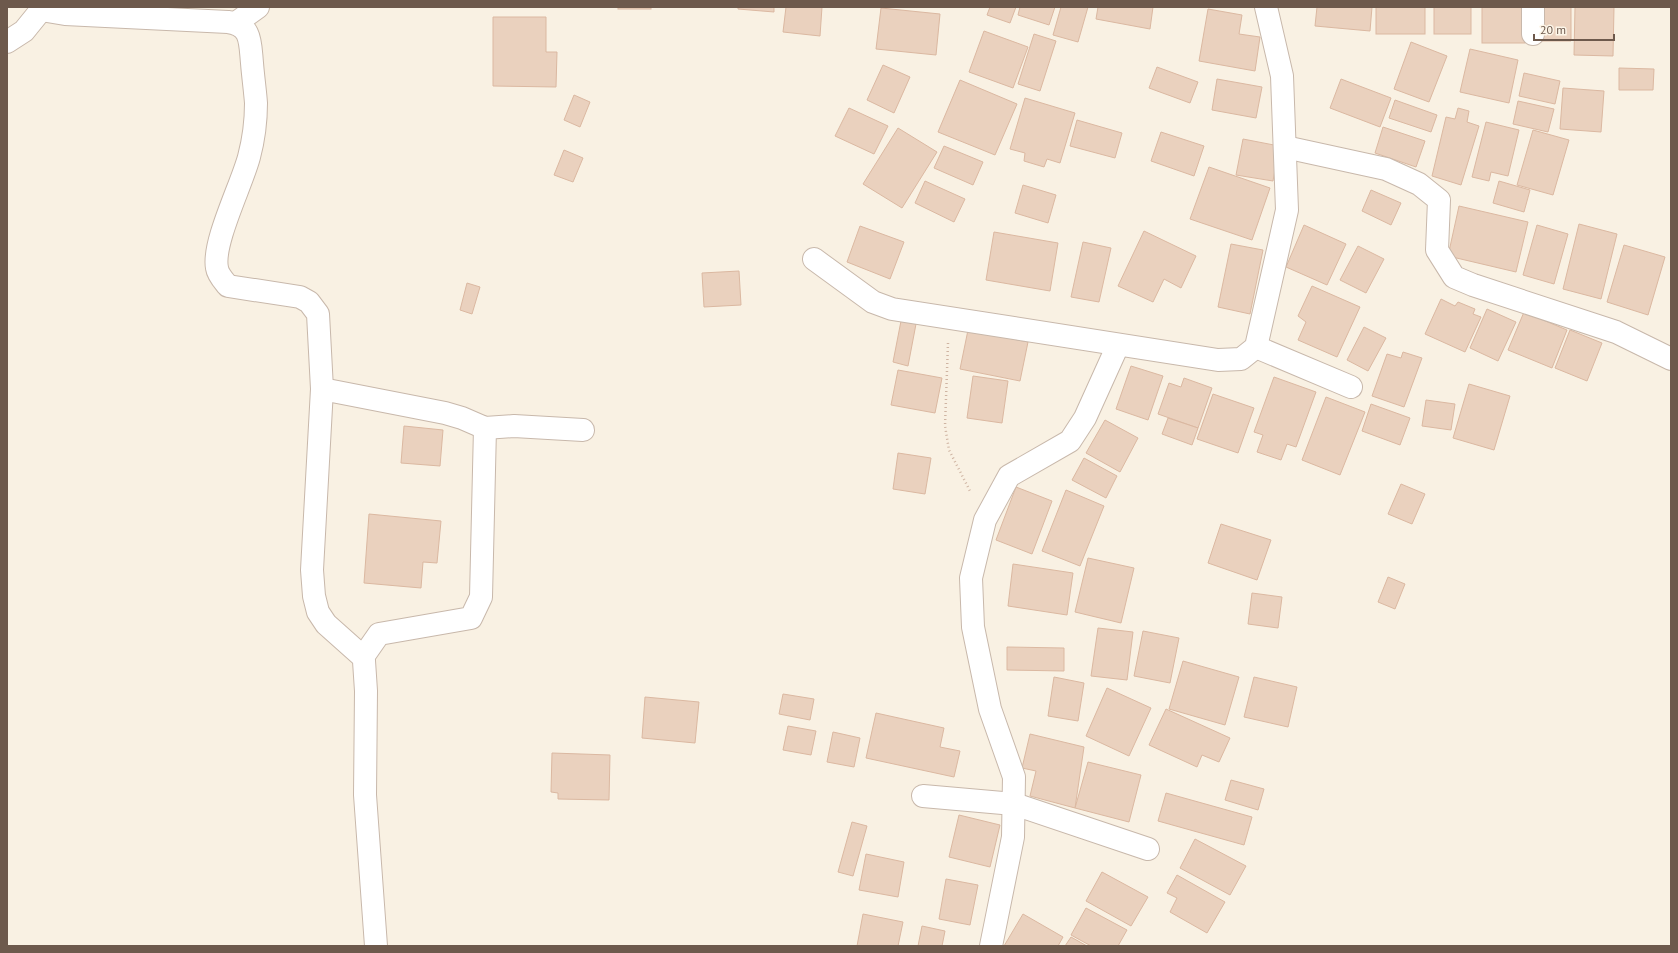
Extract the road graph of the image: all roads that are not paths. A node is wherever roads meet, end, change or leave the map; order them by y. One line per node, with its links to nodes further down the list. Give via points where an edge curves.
1 (258, 7): 5 (street)
2 (1266, 7): 8 (street, via 1282,76)
3 (1533, 7): 6 (street)
4 (41, 8): 5 (street, via 65,14); 7 (street, via 24,31)
5 (236, 23): 14 (street, via 242,26 250,38 256,103 249,157 221,238 217,268 228,286 300,297 315,308 318,314)
6 (1533, 34)
7 (7, 42)
8 (1285, 146): 11 (street, via 1287,210); 12 (street, via 1386,170 1419,184 1439,200 1437,250 1454,277 1616,332)
9 (814, 259): 10 (street, via 873,302 892,309)
10 (1118, 345): 11 (street, via 1218,360 1241,359); 19 (street, via 1085,418 1070,442 1009,476 985,520 971,578 973,627 990,710 1014,778)
11 (1256, 347): 13 (street)
12 (1671, 359)
13 (1351, 387)
14 (322, 389): 15 (street, via 444,413); 17 (street, via 312,570 314,596 318,612 326,624)
15 (485, 428): 16 (street, via 514,426); 17 (street, via 481,597 472,618 380,634)
16 (582, 430)
17 (363, 656): 21 (street, via 366,690 365,795)
18 (923, 796): 19 (street)
19 (1014, 804): 20 (street); 22 (street, via 1013,837)
20 (1148, 849)
21 (376, 946)
22 (991, 946)

